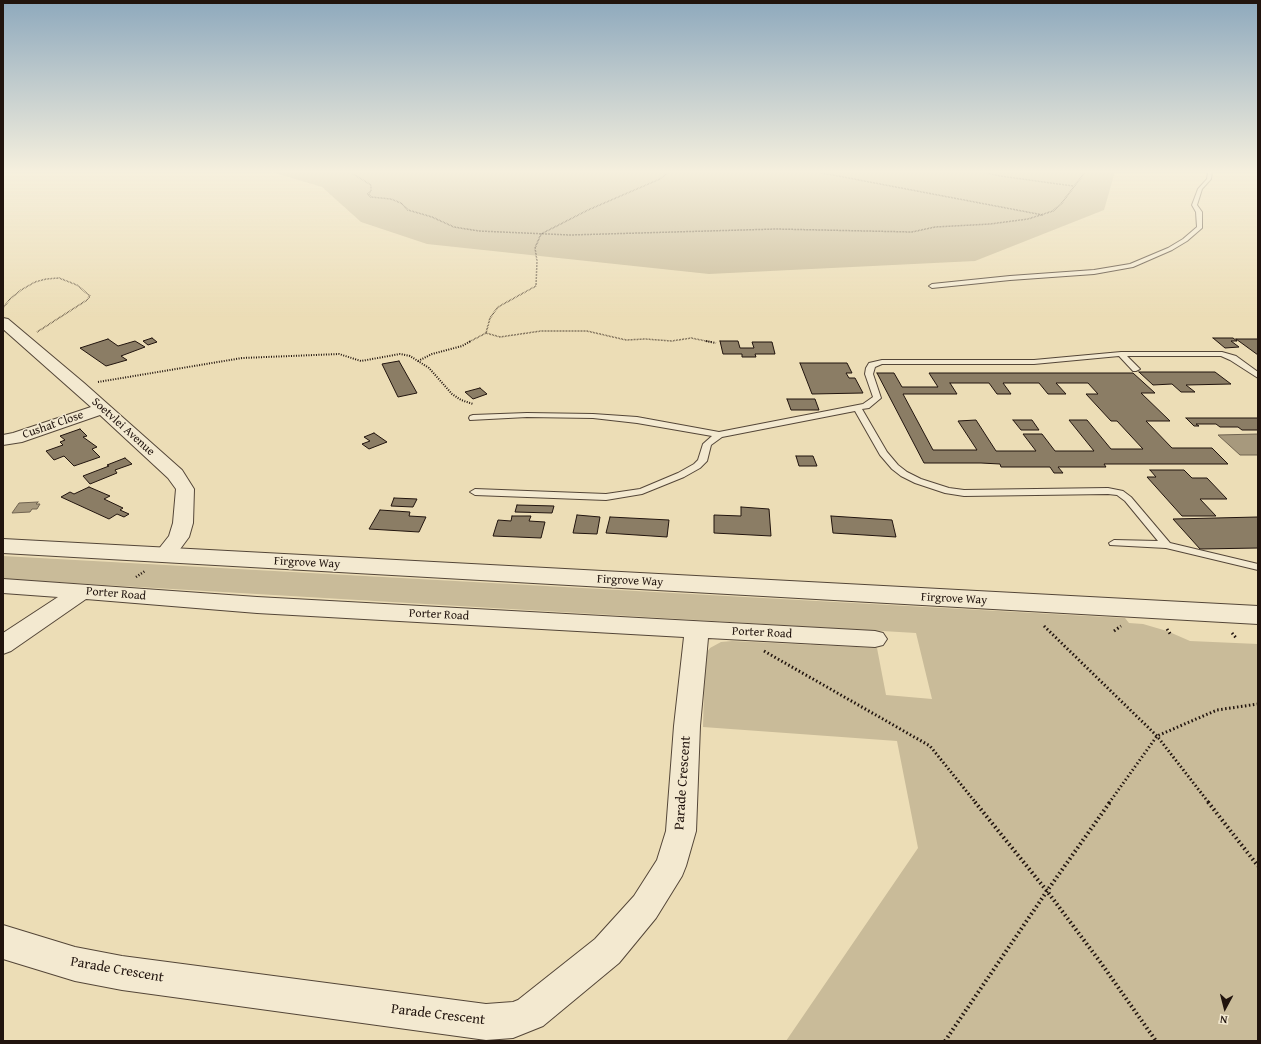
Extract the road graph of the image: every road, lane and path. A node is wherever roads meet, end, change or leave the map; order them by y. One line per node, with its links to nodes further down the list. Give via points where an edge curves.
1 (439, 221): 5 (path, via 454,228)
2 (567, 221): 5 (path)
3 (1015, 221): 5 (path, via 934,227 912,232 776,229)
4 (1200, 221): 6 (lane, via 1200,227 1185,240 1131,266 1094,272)
5 (541, 234): 9 (path, via 535,248 536,286 498,307 490,318)
6 (932, 286)
7 (3, 308): 10 (path, via 22,290 46,279 59,278 77,285 90,296)
8 (3, 322): 10 (street, Soetvlei Avenue)
9 (486, 333): 11 (path, via 500,337 541,331 587,331 626,340 672,341 691,338); 13 (path, via 462,346 432,354)
10 (24, 340): 16 (street, Soetvlei Avenue)
11 (716, 343)
12 (1121, 354): 14 (lane); 15 (lane, via 1222,354 1233,358); 18 (lane, via 1034,362 882,362 872,365 869,374 877,398 866,406)
13 (418, 361): 16 (path, via 400,354 361,361 339,354 279,355 242,358); 17 (path, via 429,368 452,394 461,400)
14 (1136, 370)
15 (1258, 376)
16 (78, 386): 19 (street, Soetvlei Avenue)
17 (478, 405)
18 (857, 407): 21 (lane); 25 (lane, via 883,453 895,467 918,481 948,491 964,493 1120,493 1128,499)
19 (103, 408): 22 (street, Cushat Close, via 16,438); 27 (street, Soetvlei Avenue, via 175,474 185,489 183,523 179,537)
20 (473, 418): 21 (lane, via 527,415 593,416 637,420)
21 (719, 435): 23 (lane, via 707,444 702,461 697,466 642,491 606,498)
22 (3, 440)
23 (475, 492)
24 (1114, 543): 25 (lane)
25 (1166, 545): 28 (lane)
26 (3, 546): 27 (street, Firgrove Way)
27 (165, 554): 31 (street, Firgrove Way)
28 (1258, 567)
29 (3, 586): 30 (street, Porter Road)
30 (82, 591): 34 (street, Porter Road, via 257,605); 40 (street)
31 (1258, 615)
32 (1044, 626): 42 (path)
33 (1167, 628): 37 (path)
34 (697, 629): 35 (street, Porter Road); 45 (street, Parade Crescent, via 687,726 681,831 671,866 645,907 607,951 530,1013 513,1020 486,1022 122,974 75,964)
35 (729, 631): 38 (street, Porter Road); 44 (path, via 930,746)
36 (1232, 632): 39 (path)
37 (1171, 635)
38 (875, 639)
39 (1237, 639)
40 (3, 645)
41 (1258, 704): 42 (path, via 1217,710)
42 (1157, 736): 43 (path); 44 (path)
43 (1258, 866)
44 (1047, 891): 46 (path); 47 (path, via 1102,963)
45 (3, 942)
46 (945, 1041)
47 (1156, 1041)

